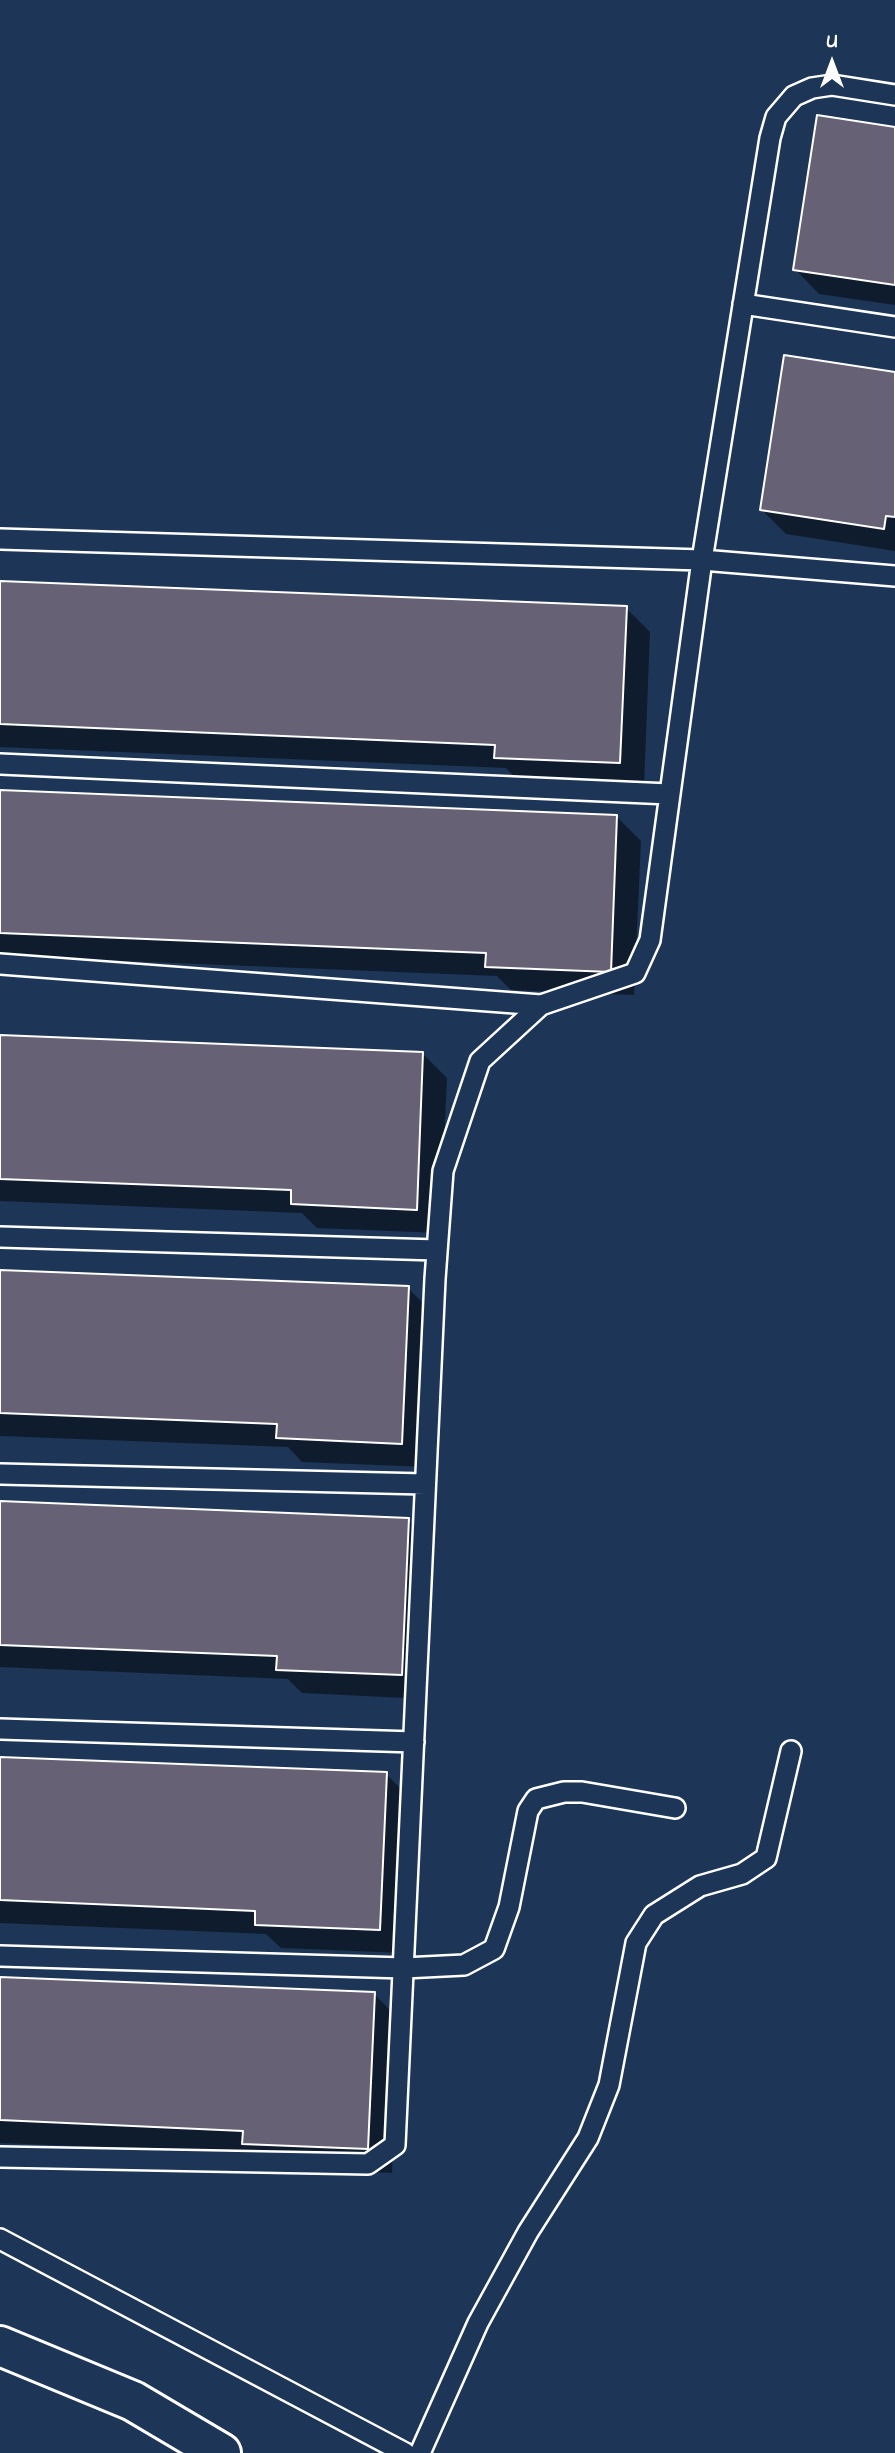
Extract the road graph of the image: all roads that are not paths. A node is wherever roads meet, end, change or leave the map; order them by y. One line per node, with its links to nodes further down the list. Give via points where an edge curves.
1 (895, 95): 2 (lane, via 832,85 812,88 794,96 776,117)
2 (743, 304): 3 (lane); 5 (lane)
3 (895, 327)
4 (0, 539): 5 (lane)
5 (702, 561): 6 (lane); 8 (lane)
6 (895, 576)
7 (0, 764): 8 (lane)
8 (669, 794): 10 (lane, via 650,940 635,973)
9 (0, 964): 10 (lane)
10 (541, 1005): 12 (lane, via 480,1061 443,1171)
11 (0, 1237): 12 (lane)
12 (437, 1250): 14 (lane)
13 (0, 1474): 14 (lane)
14 (425, 1484): 16 (lane)
15 (0, 1729): 16 (lane)
16 (414, 1742): 20 (lane)
17 (792, 1751): 26 (lane, via 766,1858 742,1874 700,1886 654,1915 636,1943 609,2085 588,2138 528,2232 478,2323)
18 (675, 1808): 20 (lane, via 582,1792 536,1799 528,1811 509,1907 494,1949 464,1965)
19 (0, 1956): 20 (lane)
20 (404, 1968): 21 (lane, via 395,2145 368,2164)
21 (0, 2157)
22 (0, 2239): 25 (lane)
23 (0, 2346): 24 (street, via 133,2401)
24 (221, 2453)
25 (405, 2453)
26 (420, 2453)

